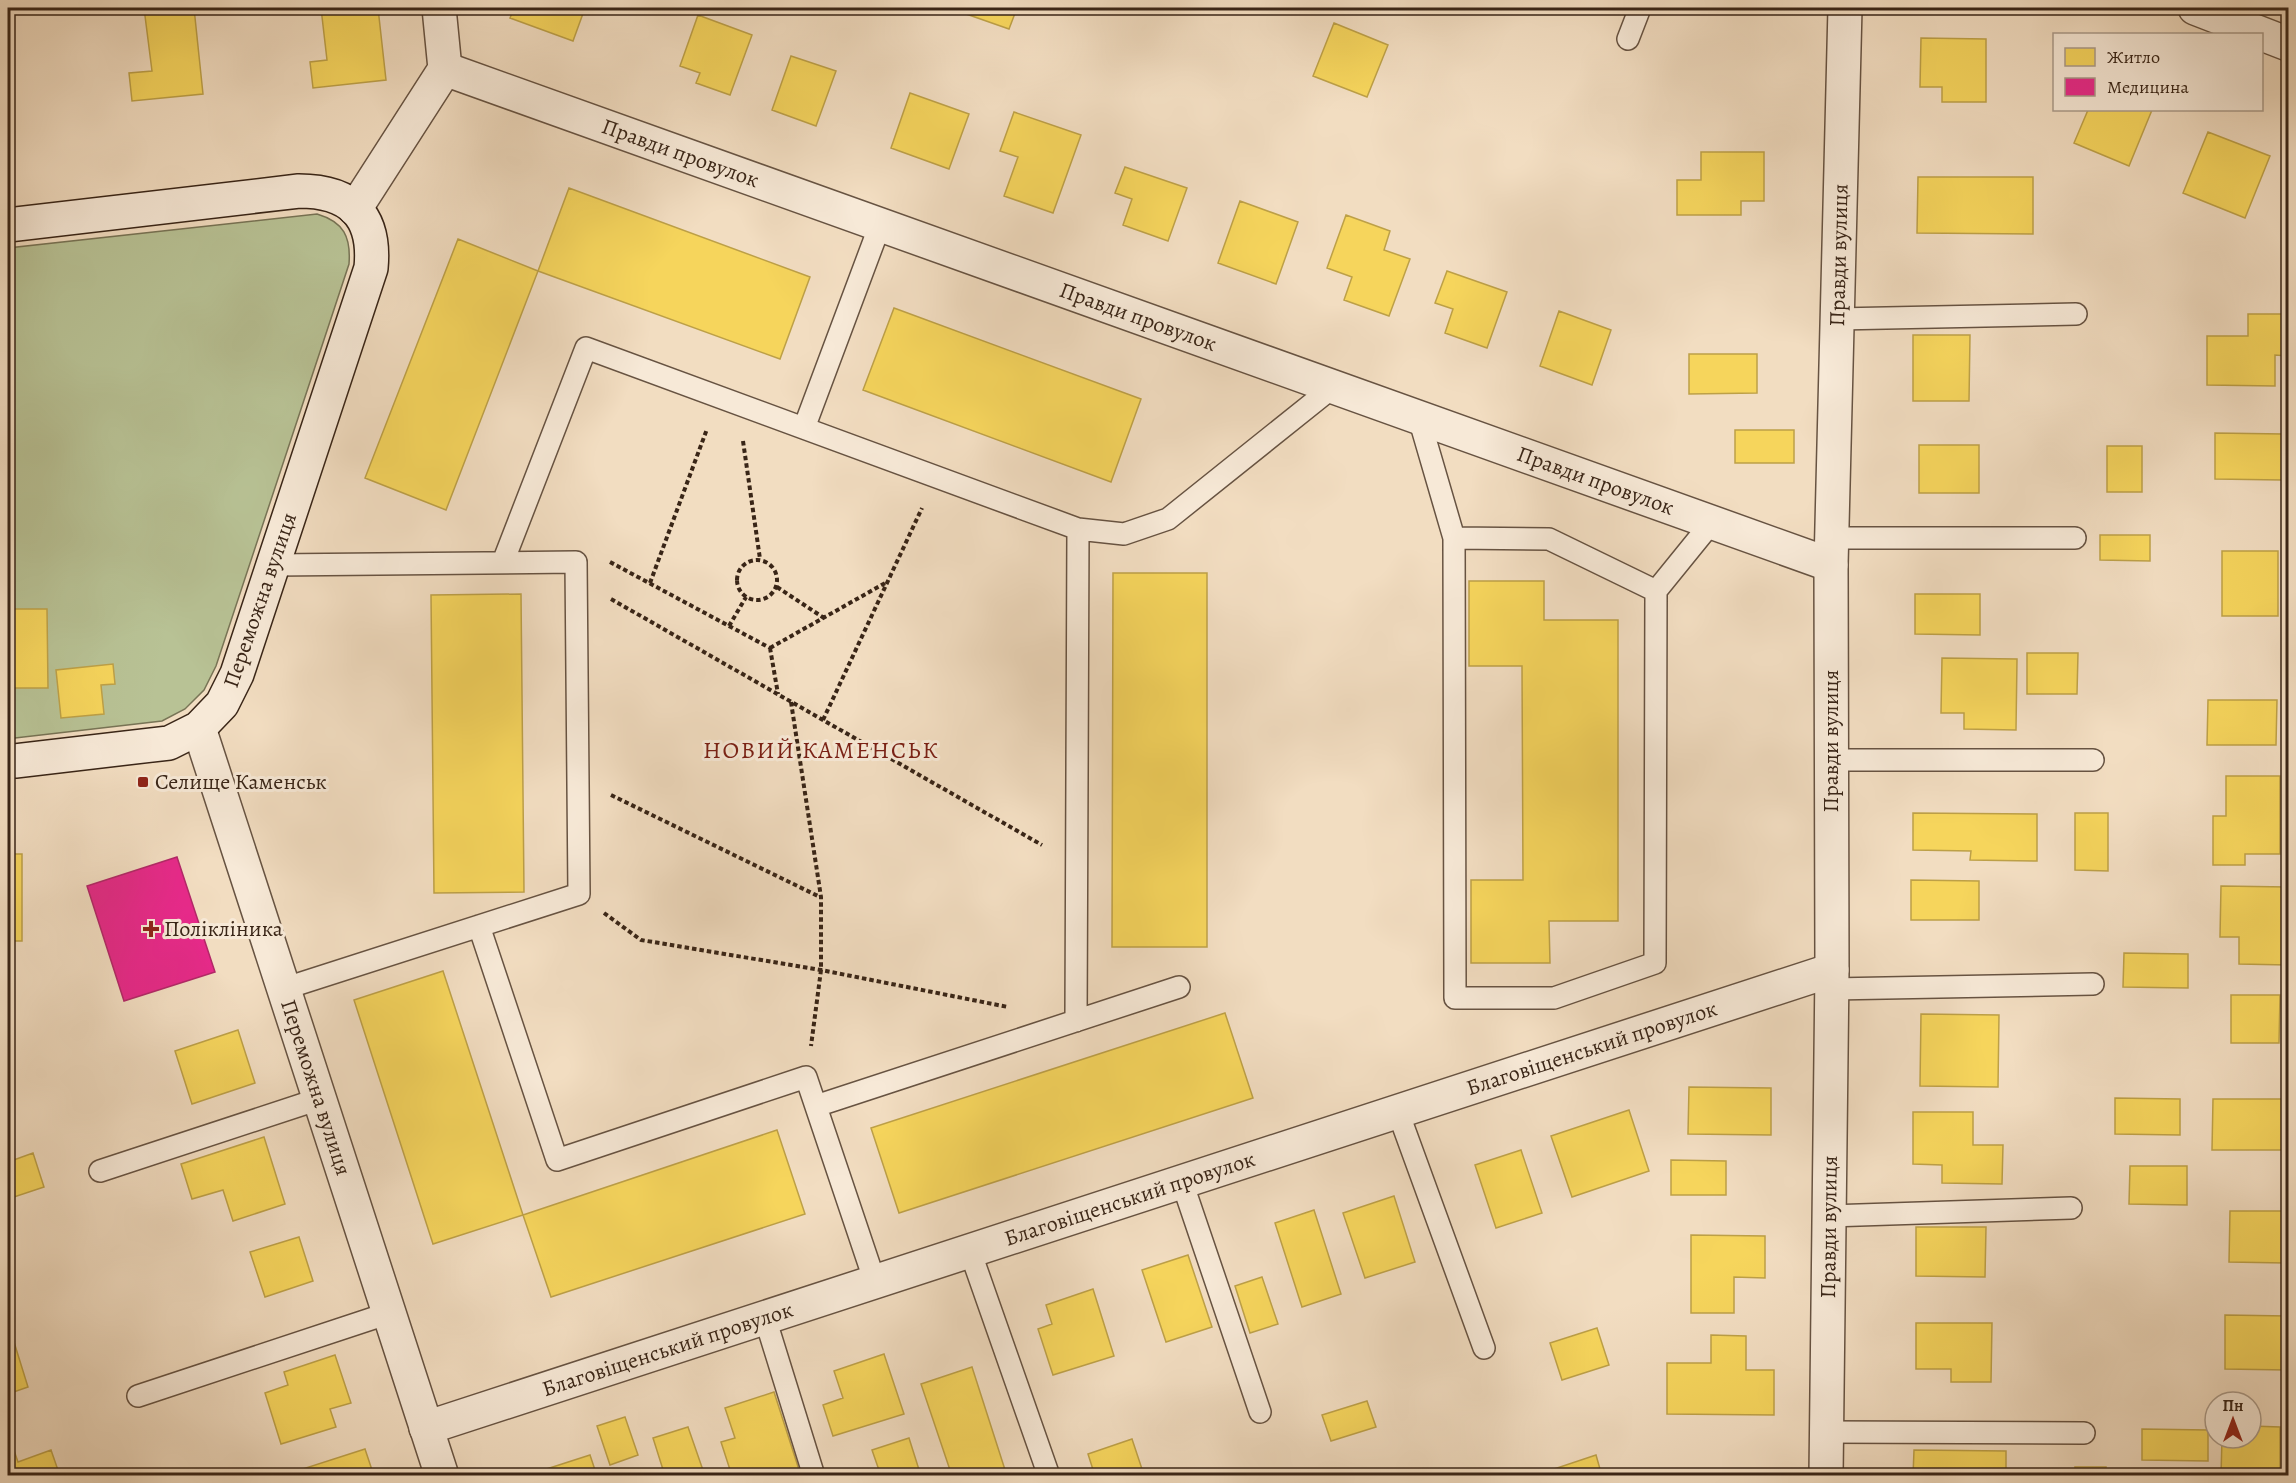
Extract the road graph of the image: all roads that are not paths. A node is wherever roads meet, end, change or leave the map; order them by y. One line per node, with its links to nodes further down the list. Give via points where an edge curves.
1 (439, 8): 9 (street)
2 (1640, 8): 7 (lane)
3 (1845, 8): 14 (street, Правди вулиця)
4 (2195, 8): 5 (street)
5 (2260, 33)
6 (2263, 34): 8 (street)
7 (1628, 39)
8 (2289, 44)
9 (445, 69): 10 (street); 12 (street, Правди провулок)
10 (355, 209): 11 (street, via 339,197 320,191 299,191); 24 (street, Переможна вулиця, via 368,226 373,247 371,268)
11 (8, 225)
12 (880, 225): 15 (street, Правди провулок); 17 (lane)
13 (2076, 314): 14 (lane)
14 (1837, 319): 22 (street, Правди вулиця)
15 (1333, 387): 16 (street, Правди провулок); 19 (lane, via 1168,519 1124,534)
16 (1419, 418): 18 (street, Правди провулок); 20 (lane)
17 (804, 428): 19 (lane); 23 (lane, via 586,348)
18 (1712, 522): 22 (street, Правди провулок); 25 (lane)
19 (1078, 529): 35 (lane)
20 (1454, 538): 25 (lane, via 1550,539); 25 (lane, via 1455,998 1554,998 1655,963)
21 (2075, 538): 22 (lane)
22 (1831, 551): 28 (street, Правди вулиця)
23 (503, 562): 24 (lane); 30 (lane, via 576,562 579,894)
24 (274, 565): 26 (street, Переможна вулиця, via 237,674 222,704)
25 (1656, 591)
26 (199, 728): 27 (street, via 169,743); 34 (street, Переможна вулиця)
27 (8, 760)
28 (1831, 760): 29 (lane); 31 (street, Правди вулиця)
29 (2093, 760)
30 (479, 926): 34 (lane); 37 (lane, via 557,1161 806,1077)
31 (1832, 979): 32 (lane); 38 (street, Благовіщенський провулок); 42 (street, Правди вулиця)
32 (2093, 984)
33 (1179, 987): 35 (lane)
34 (284, 989): 36 (street, Переможна вулиця)
35 (1076, 1021): 37 (lane)
36 (319, 1099): 39 (lane); 45 (street, Переможна вулиця)
37 (816, 1106): 44 (lane)
38 (1398, 1112): 40 (street, Благовіщенський провулок); 47 (lane)
39 (100, 1171)
40 (1182, 1182): 43 (street, Благовіщенський провулок); 49 (lane)
41 (2071, 1208): 42 (lane)
42 (1829, 1216): 51 (street, Правди вулиця)
43 (970, 1251): 44 (street, Благовіщенський провулок); 55 (lane)
44 (875, 1282): 46 (street, Благовіщенський провулок)
45 (389, 1313): 48 (lane); 50 (street, Переможна вулиця)
46 (765, 1318): 50 (street, Благовіщенський провулок); 54 (lane)
47 (1484, 1348)
48 (138, 1396)
49 (1260, 1412)
50 (426, 1428): 53 (street, Переможна вулиця)
51 (1826, 1432): 52 (lane); 56 (street, Правди вулиця)
52 (2084, 1433)
53 (442, 1476)
54 (814, 1476)
55 (1049, 1476)
56 (1826, 1476)

